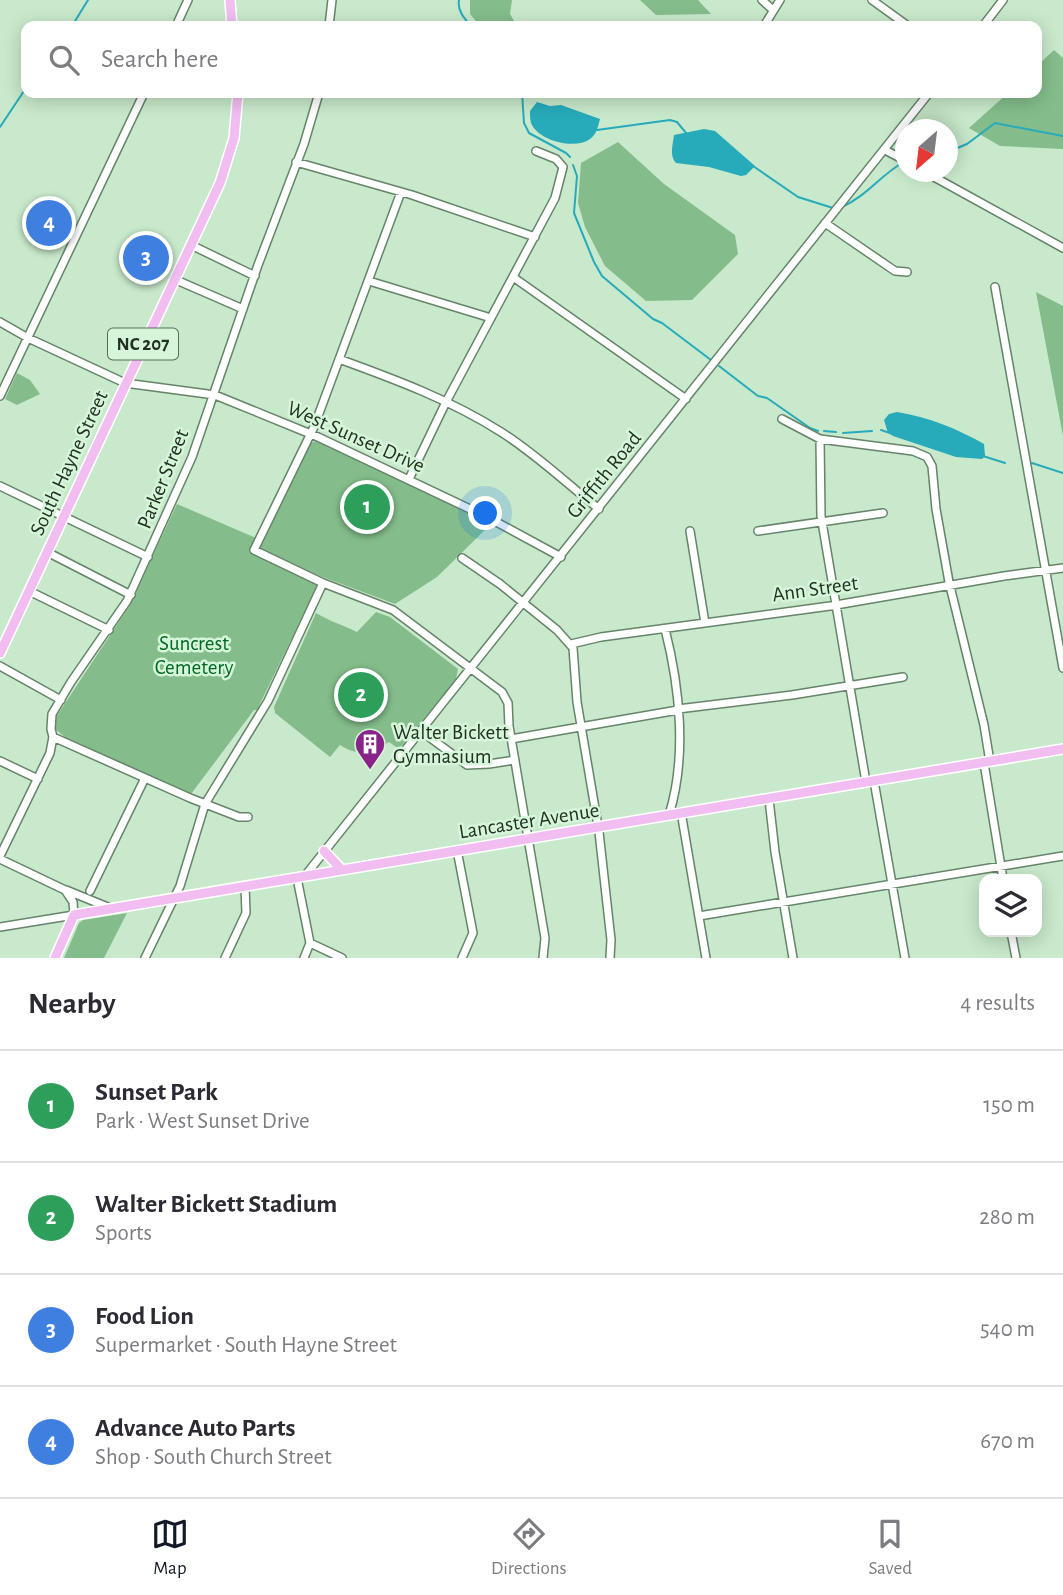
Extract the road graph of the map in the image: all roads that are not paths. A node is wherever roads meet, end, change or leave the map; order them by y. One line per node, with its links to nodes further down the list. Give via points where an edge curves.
1 (188, 0): 9 (street)
2 (230, 0): 10 (main road)
3 (332, 0): 11 (street)
4 (762, 0): 8 (street)
5 (780, 0): 8 (street)
6 (872, 0): 13 (street)
7 (1003, 0): 14 (street)
8 (774, 10): 12 (street)
9 (178, 21)
10 (232, 21)
11 (330, 21)
12 (767, 21)
13 (901, 21)
14 (986, 21)
15 (142, 98): 38 (street)
16 (238, 98): 27 (main road, South Hayne Street / NC 207, via 229,157)
17 (318, 98): 22 (street, Parker Street)
18 (925, 98): 19 (street, Griffith Road)
19 (884, 150): 21 (street); 25 (street, Griffith Road)
20 (536, 151): 26 (street, via 563,167 555,198)
21 (895, 156)
22 (296, 162): 24 (street); 30 (street, Parker Street)
23 (943, 182): 28 (street)
24 (401, 192): 26 (street); 33 (street)
25 (825, 223): 29 (street, via 895,271); 43 (street, Griffith Road)
26 (535, 237): 31 (street)
27 (191, 245): 30 (street); 32 (main road, South Hayne Street / NC 207)
28 (1063, 248)
29 (907, 272)
30 (255, 275): 35 (street, Parker Street)
31 (513, 277): 36 (street); 43 (street)
32 (174, 279): 35 (street); 40 (main road, South Hayne Street / NC 207)
33 (369, 281): 36 (street); 39 (street)
34 (995, 287): 61 (street)
35 (243, 309): 41 (street, Parker Street)
36 (491, 318): 44 (street)
37 (0, 322): 38 (street, West Sunset Drive)
38 (28, 338): 40 (street, West Sunset Drive); 42 (street)
39 (339, 359): 44 (street); 46 (street)
40 (125, 383): 41 (street, West Sunset Drive); 52 (main road, South Hayne Street / NC 207)
41 (215, 395): 46 (street, West Sunset Drive); 58 (street, Parker Street)
42 (0, 396)
43 (686, 399): 50 (street, Griffith Road)
44 (446, 402): 48 (street); 50 (street, via 519,444)
45 (782, 419): 47 (street)
46 (310, 434): 48 (street, West Sunset Drive); 62 (street, via 254,550)
47 (820, 439): 53 (street); 63 (street, via 882,445 927,457)
48 (409, 479): 57 (street, West Sunset Drive)
49 (0, 486): 52 (street)
50 (599, 509): 57 (street, Griffith Road)
51 (883, 513): 53 (street)
52 (64, 516): 56 (main road, South Hayne Street / NC 207); 58 (street)
53 (822, 522): 55 (street); 67 (street)
54 (690, 531): 68 (street)
55 (758, 531)
56 (47, 552): 64 (main road, South Hayne Street / NC 207); 65 (street)
57 (561, 556): 66 (street, Griffith Road)
58 (148, 557): 65 (street, Parker Street)
59 (462, 558): 66 (street)
60 (1063, 568): 61 (street, Ann Street)
61 (1047, 571): 63 (street, Ann Street); 75 (street)
62 (323, 583): 74 (street, via 393,610); 92 (street, via 271,694)
63 (950, 585): 67 (street, Ann Street); 87 (street, via 978,699)
64 (29, 591): 70 (street); 72 (main road, South Hayne Street / NC 207)
65 (131, 595): 70 (street, Parker Street)
66 (523, 604): 71 (street); 74 (street, Griffith Road)
67 (835, 604): 68 (street, Ann Street); 77 (street)
68 (705, 623): 69 (street, Ann Street)
69 (665, 629): 71 (street, Ann Street); 79 (street)
70 (109, 630): 78 (street, Parker Street)
71 (572, 644): 80 (street)
72 (0, 653)
73 (0, 666): 78 (street)
74 (472, 668): 81 (street, Griffith Road); 83 (street, via 506,697)
75 (1063, 668)
76 (903, 677): 77 (street)
77 (848, 684): 79 (street); 90 (street)
78 (61, 700): 82 (street, Parker Street, via 51,721)
79 (678, 710): 80 (street); 94 (street, via 678,774)
80 (581, 726): 83 (street); 96 (street)
81 (421, 731): 85 (street, via 467,765); 99 (street, Griffith Road)
82 (53, 737): 88 (street); 89 (street, Parker Street)
83 (511, 739): 85 (street)
84 (1063, 749): 87 (main road, Lancaster Avenue)
85 (515, 760): 97 (street)
86 (0, 761): 89 (street)
87 (987, 762): 90 (main road, Lancaster Avenue); 102 (street)
88 (145, 778): 92 (street); 109 (street)
89 (38, 779): 101 (street, Parker Street)
90 (870, 782): 91 (main road, Lancaster Avenue); 106 (street)
91 (769, 799): 93 (main road, Lancaster Avenue); 111 (street)
92 (205, 804): 95 (street); 110 (street)
93 (681, 812): 94 (main road, Lancaster Avenue); 114 (street)
94 (669, 814): 96 (main road, Lancaster Avenue)
95 (248, 817)
96 (598, 827): 97 (main road, Lancaster Avenue); 125 (street)
97 (529, 838): 98 (main road, Lancaster Avenue); 124 (street, via 545,938)
98 (457, 850): 103 (main road, Lancaster Avenue); 123 (street, via 473,933)
99 (324, 851): 103 (main road); 105 (street, Griffith Road)
100 (1063, 856): 102 (street)
101 (0, 858): 108 (street)
102 (1001, 866): 104 (street); 106 (street)
103 (342, 870): 105 (main road, Lancaster Avenue)
104 (1002, 874)
105 (301, 878): 107 (main road, Lancaster Avenue); 117 (street)
106 (892, 884): 111 (street); 128 (street)
107 (245, 886): 110 (main road, Lancaster Avenue); 120 (street, via 246,913)
108 (65, 890): 112 (street); 113 (street)
109 (90, 891)
110 (174, 898): 112 (main road, Lancaster Avenue); 119 (street)
111 (784, 902): 114 (street); 127 (street)
112 (114, 909): 113 (main road, Lancaster Avenue)
113 (74, 915): 115 (street, Lancaster Avenue); 118 (main road)
114 (699, 916): 126 (street)
115 (0, 928)
116 (1012, 937): 129 (street)
117 (310, 943): 121 (street); 122 (street)
118 (55, 958)
119 (145, 958)
120 (225, 958)
121 (304, 958)
122 (342, 958)
123 (462, 958)
124 (543, 958)
125 (610, 958)
126 (706, 958)
127 (793, 958)
128 (905, 958)
129 (1016, 958)

